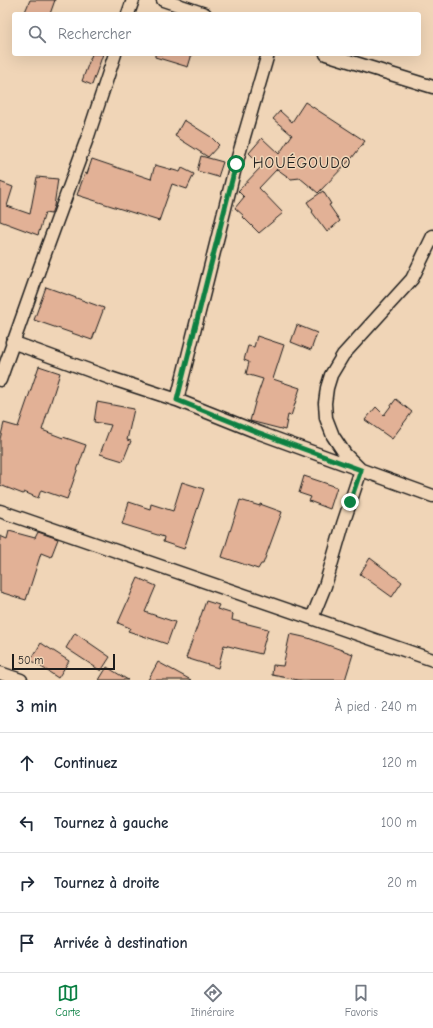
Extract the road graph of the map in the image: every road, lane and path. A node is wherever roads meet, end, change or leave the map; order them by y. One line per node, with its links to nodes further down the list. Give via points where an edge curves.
1 (132, 0): 3 (street)
2 (163, 0): 4 (street)
3 (129, 12)
4 (199, 12)
5 (114, 56): 10 (street, via 88,136)
6 (267, 56): 12 (street, via 236,164)
7 (332, 56): 8 (street)
8 (433, 87)
9 (433, 236): 13 (street, via 412,279 344,355 331,375 327,388 326,418 333,436 345,454)
10 (12, 342): 11 (street); 12 (street)
11 (0, 380)
12 (177, 400): 13 (street)
13 (361, 470): 14 (street); 16 (street, via 325,586)
14 (433, 496)
15 (0, 511): 16 (street)
16 (312, 618): 17 (street)
17 (433, 660)
18 (0, 673): 19 (street)
19 (21, 680)

